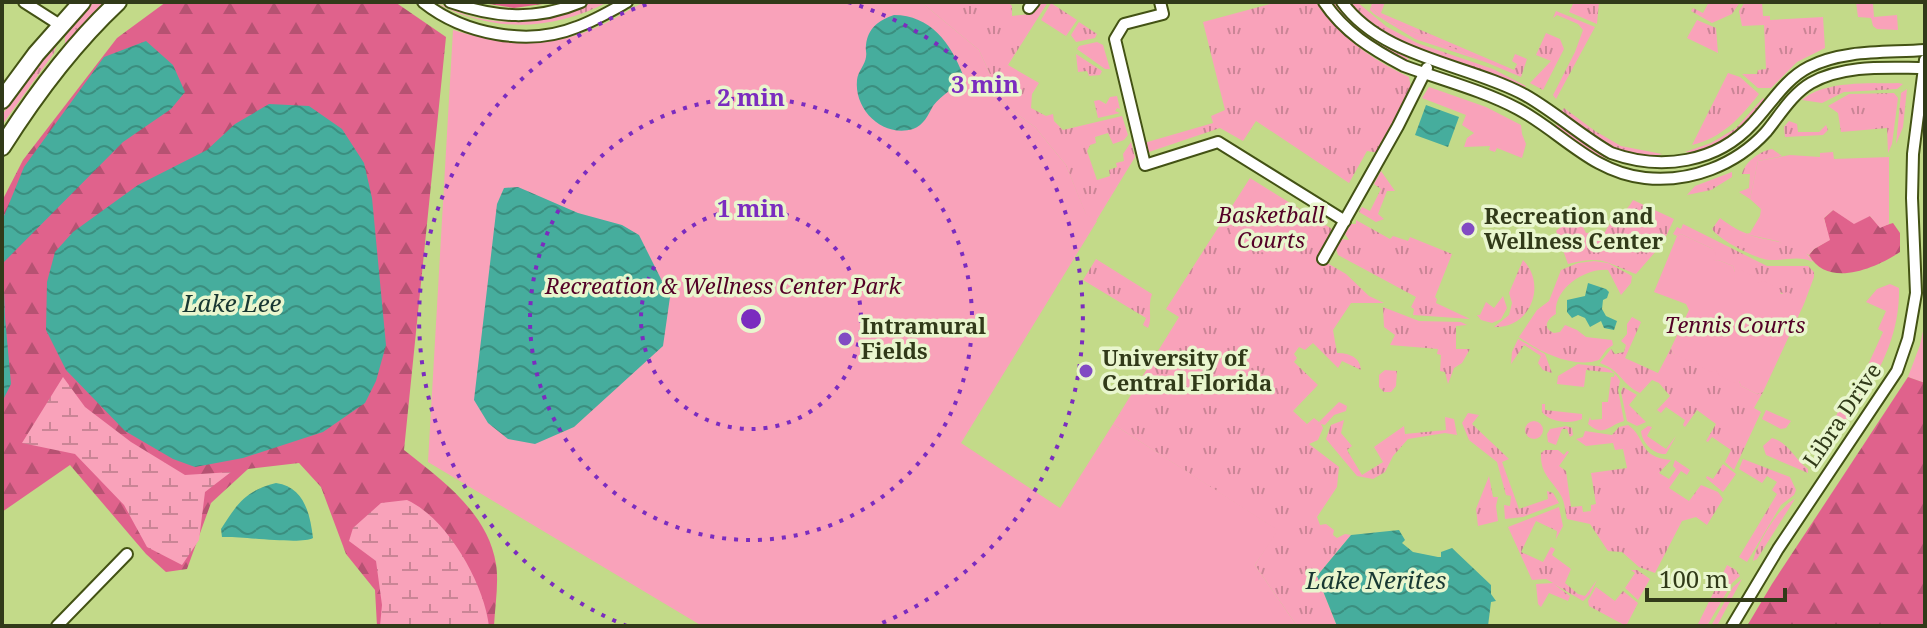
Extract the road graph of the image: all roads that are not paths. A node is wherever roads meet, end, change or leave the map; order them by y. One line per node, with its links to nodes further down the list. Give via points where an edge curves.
1 (24, 2): 11 (street)
2 (82, 2): 11 (main road)
3 (118, 2): 17 (main road)
4 (423, 2): 7 (street, via 467,26 504,36 574,29)
5 (450, 2): 6 (street, via 517,16 555,13)
6 (581, 2)
7 (627, 2)
8 (1160, 2): 24 (street, via 1163,14 1124,24 1115,39 1145,165 1218,142)
9 (1324, 2): 16 (street, via 1363,43)
10 (1342, 2): 13 (street, via 1380,35)
11 (60, 25): 17 (main road, via 61,47); 18 (main road)
12 (1925, 50): 21 (street, via 1822,61 1793,77)
13 (1430, 60): 16 (street); 19 (street, via 1488,78)
14 (1925, 60): 15 (street, Libra Drive)
15 (1924, 68): 22 (street, via 1855,69 1824,77 1798,93); 28 (street, Libra Drive, via 1913,154 1916,293 1905,350 1897,371)
16 (1424, 74): 20 (street); 24 (street)
17 (47, 83): 23 (main road)
18 (2, 100)
19 (1542, 106): 20 (street); 21 (street, via 1611,153 1657,163 1705,156)
20 (1536, 120): 22 (street, via 1598,164 1644,178 1677,178 1712,169 1737,157)
21 (1755, 122): 22 (street)
22 (1765, 133)
23 (2, 147)
24 (1345, 221): 25 (street)
25 (1323, 259)
26 (127, 554): 27 (street)
27 (57, 626)
28 (1732, 626)

